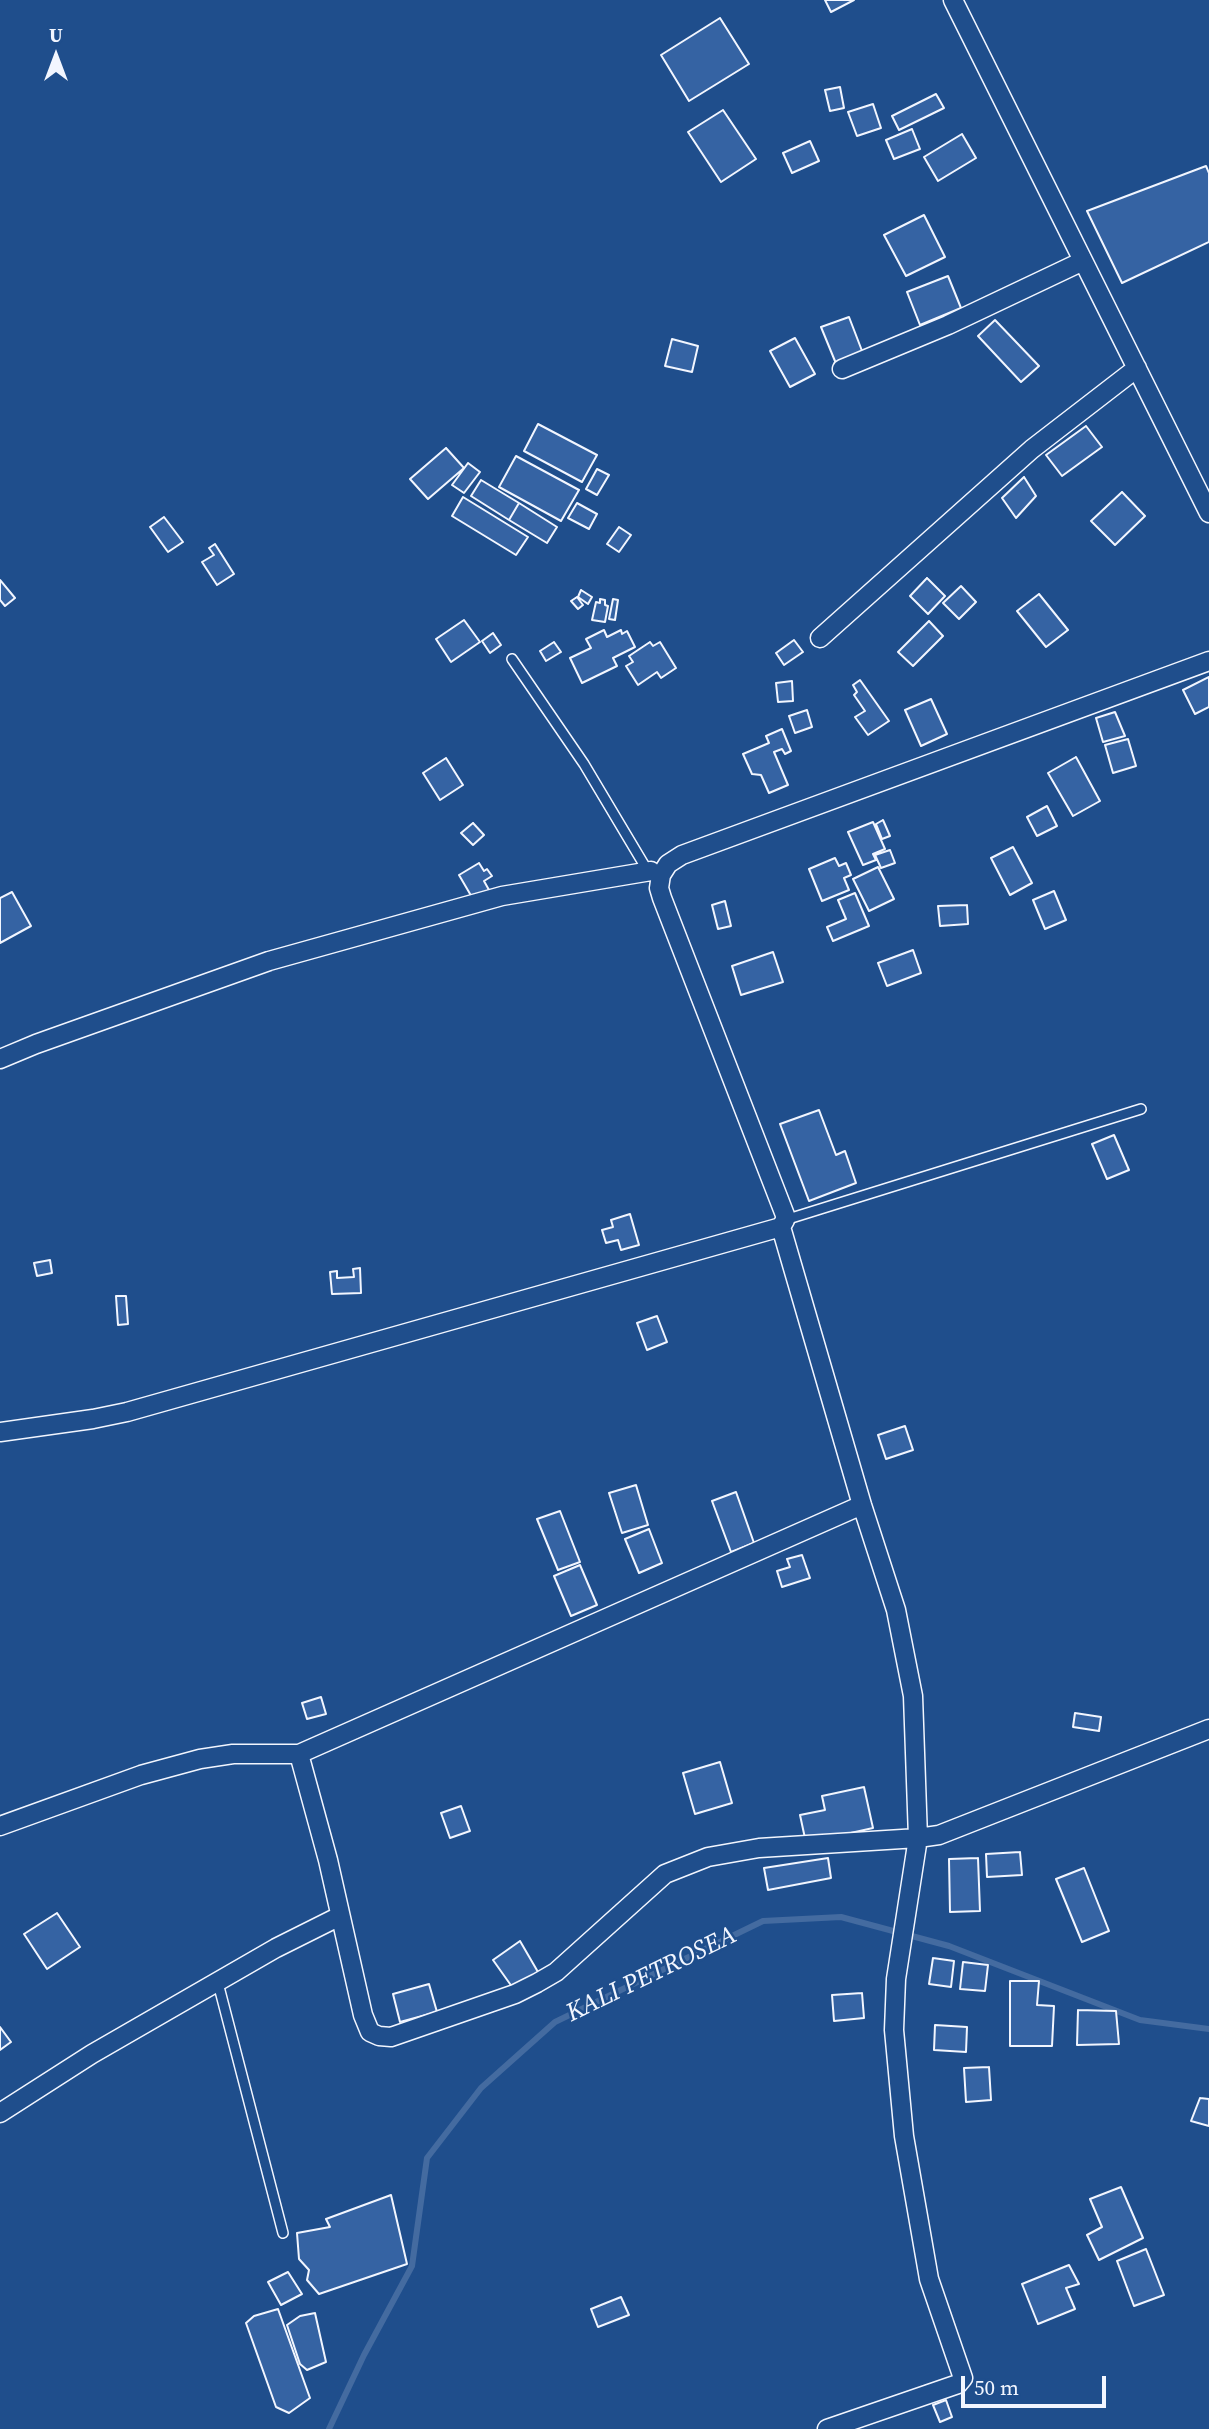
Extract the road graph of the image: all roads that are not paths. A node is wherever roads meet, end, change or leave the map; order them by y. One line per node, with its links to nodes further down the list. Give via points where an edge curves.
1 (953, 0): 2 (street)
2 (1083, 261): 3 (street); 4 (street)
3 (1137, 368): 5 (street); 6 (street, via 1032,449)
4 (842, 369)
5 (1209, 512)
6 (820, 638)
7 (512, 659): 9 (lane, via 584,764 646,868)
8 (1209, 661): 9 (street, via 682,855)
9 (656, 873): 10 (street, via 502,896 269,961); 12 (street)
10 (0, 1059)
11 (1141, 1109): 12 (lane)
12 (783, 1224): 13 (street, via 127,1412); 14 (street)
13 (0, 1432)
14 (862, 1505): 16 (street); 18 (street, via 896,1610 913,1696)
15 (1209, 1729): 18 (street, via 953,1831)
16 (299, 1754): 17 (street, via 200,1759 141,1775); 19 (street)
17 (0, 1826)
18 (918, 1838): 19 (street, via 759,1848 697,1861 665,1874 556,1972 537,1983 391,2037 370,2032); 23 (street, via 893,2012 904,2136 931,2289 963,2378 958,2384)
19 (340, 1916): 20 (street)
20 (218, 1983): 21 (street, via 92,2054); 22 (lane)
21 (0, 2113)
22 (283, 2233)
23 (827, 2429)

